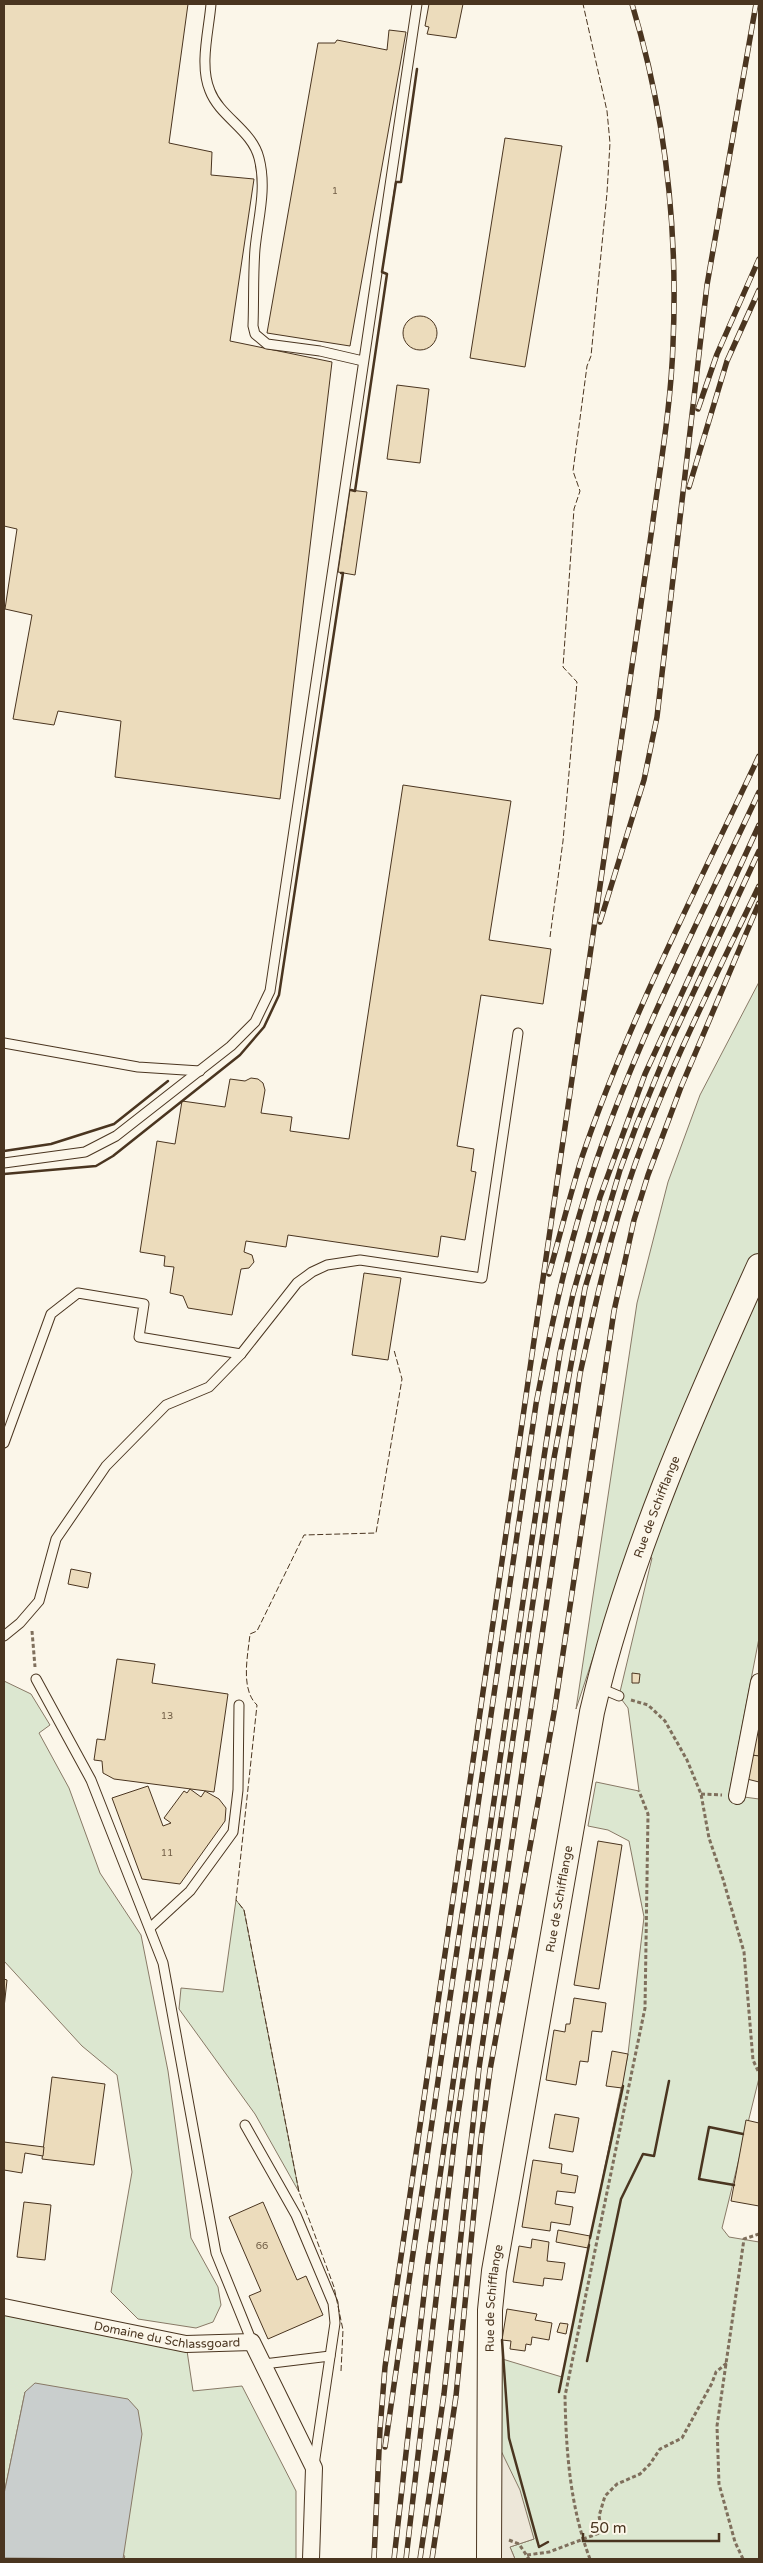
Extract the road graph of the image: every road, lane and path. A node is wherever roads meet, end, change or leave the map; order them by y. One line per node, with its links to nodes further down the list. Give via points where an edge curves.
1 (211, 4): 3 (lane, via 205,72 210,92 252,141 262,172 262,202 255,248 255,334 267,344)
2 (417, 4): 3 (lane)
3 (363, 361): 6 (lane, via 270,990 255,1022)
4 (518, 1033): 9 (lane, via 482,1278 360,1260 327,1265 297,1283)
5 (4, 1043): 6 (lane, via 138,1067)
6 (200, 1071): 7 (lane, via 116,1136 85,1152)
7 (4, 1163)
8 (759, 1266): 15 (street, Rue de Schifflange, via 679,1448 614,1626)
9 (241, 1354): 10 (lane, via 139,1337 144,1304 78,1293 51,1314); 11 (lane, via 209,1387 166,1405 106,1466 56,1539 38,1601)
10 (4, 1443)
11 (30, 1613): 12 (lane); 13 (path)
12 (4, 1636)
13 (36, 1679): 20 (lane, via 92,1780)
14 (759, 1682): 19 (street)
15 (598, 1687): 16 (lane); 33 (street, Rue de Schifflange, via 578,1779 494,2270 490,2310)
16 (620, 1696): 21 (path, via 648,1704 665,1721 687,1760 700,1794 709,1838 724,1878 744,1952 753,2060)
17 (239, 1705): 20 (lane, via 238,1790 233,1832 190,1891)
18 (640, 1791): 30 (path, via 648,1814 645,2008 565,2396 566,2458)
19 (736, 1796)
20 (151, 1927): 25 (lane, via 162,1963 216,2253)
21 (759, 2073)
22 (245, 2125): 26 (lane, via 296,2215 333,2303 335,2323)
23 (759, 2234): 27 (path, via 744,2239)
24 (4, 2308): 25 (street, Domaine du Schlassgoard, via 186,2344)
25 (252, 2342): 28 (street, Domaine du Schlassgoard)
26 (330, 2356): 28 (lane); 29 (lane)
27 (728, 2361): 30 (path, via 716,2372 682,2438 660,2450 640,2474 617,2484 605,2496 599,2516 602,2532); 35 (path, via 717,2426 719,2484)
28 (264, 2364): 29 (street, Domaine du Schlassgoard)
29 (314, 2468): 32 (street, Domaine du Schlassgoard)
30 (582, 2540): 31 (path, via 549,2552); 34 (path)
31 (527, 2555)
32 (311, 2559)
33 (489, 2559)
34 (590, 2559)
35 (743, 2559)

